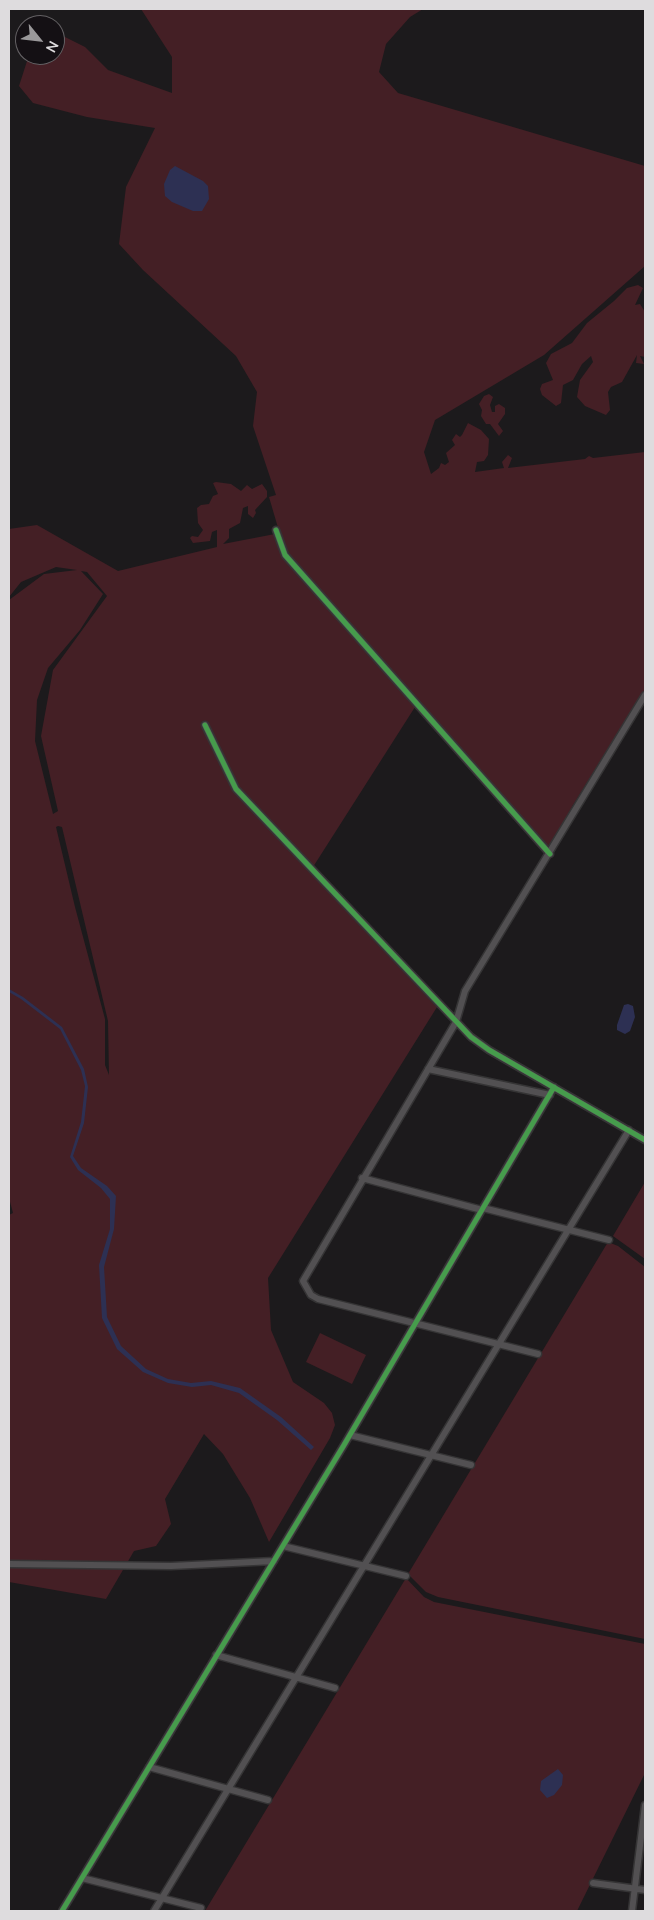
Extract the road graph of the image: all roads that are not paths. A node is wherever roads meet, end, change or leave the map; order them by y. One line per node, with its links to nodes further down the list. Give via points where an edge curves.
1 (276, 530): 4 (street, via 285,555)
2 (645, 695): 4 (street)
3 (205, 725): 5 (street, via 236,789)
4 (550, 854): 5 (street, via 465,991)
5 (456, 1022): 6 (street); 7 (street, via 489,1050)
6 (428, 1069): 8 (street); 11 (street)
7 (554, 1087): 8 (street); 9 (street)
8 (550, 1094): 12 (street)
9 (629, 1130): 10 (street); 13 (street)
10 (645, 1140)
11 (362, 1178): 12 (street); 15 (street, via 303,1281 311,1295 318,1299)
12 (483, 1209): 13 (street); 15 (street)
13 (568, 1230): 14 (street); 16 (street)
14 (608, 1240)
15 (416, 1323): 16 (street); 18 (street)
16 (498, 1344): 17 (street); 19 (street)
17 (538, 1354)
18 (350, 1435): 19 (street); 21 (street)
19 (431, 1455): 20 (street); 24 (street)
20 (471, 1465)
21 (283, 1546): 22 (street); 24 (street)
22 (274, 1561): 23 (street, via 171,1566); 26 (street)
23 (9, 1564)
24 (364, 1565): 25 (street); 27 (street)
25 (406, 1576)
26 (216, 1655): 27 (street); 29 (street)
27 (296, 1677): 28 (street); 30 (street)
28 (336, 1688)
29 (149, 1767): 30 (street); 33 (street)
30 (228, 1789): 31 (street); 37 (street)
31 (268, 1800)
32 (645, 1805): 35 (street)
33 (82, 1878): 37 (street); 39 (street)
34 (593, 1883): 35 (street)
35 (634, 1889): 36 (street); 41 (street)
36 (645, 1890)
37 (162, 1898): 38 (street); 40 (street)
38 (201, 1908)
39 (62, 1911)
40 (154, 1911)
41 (632, 1911)

